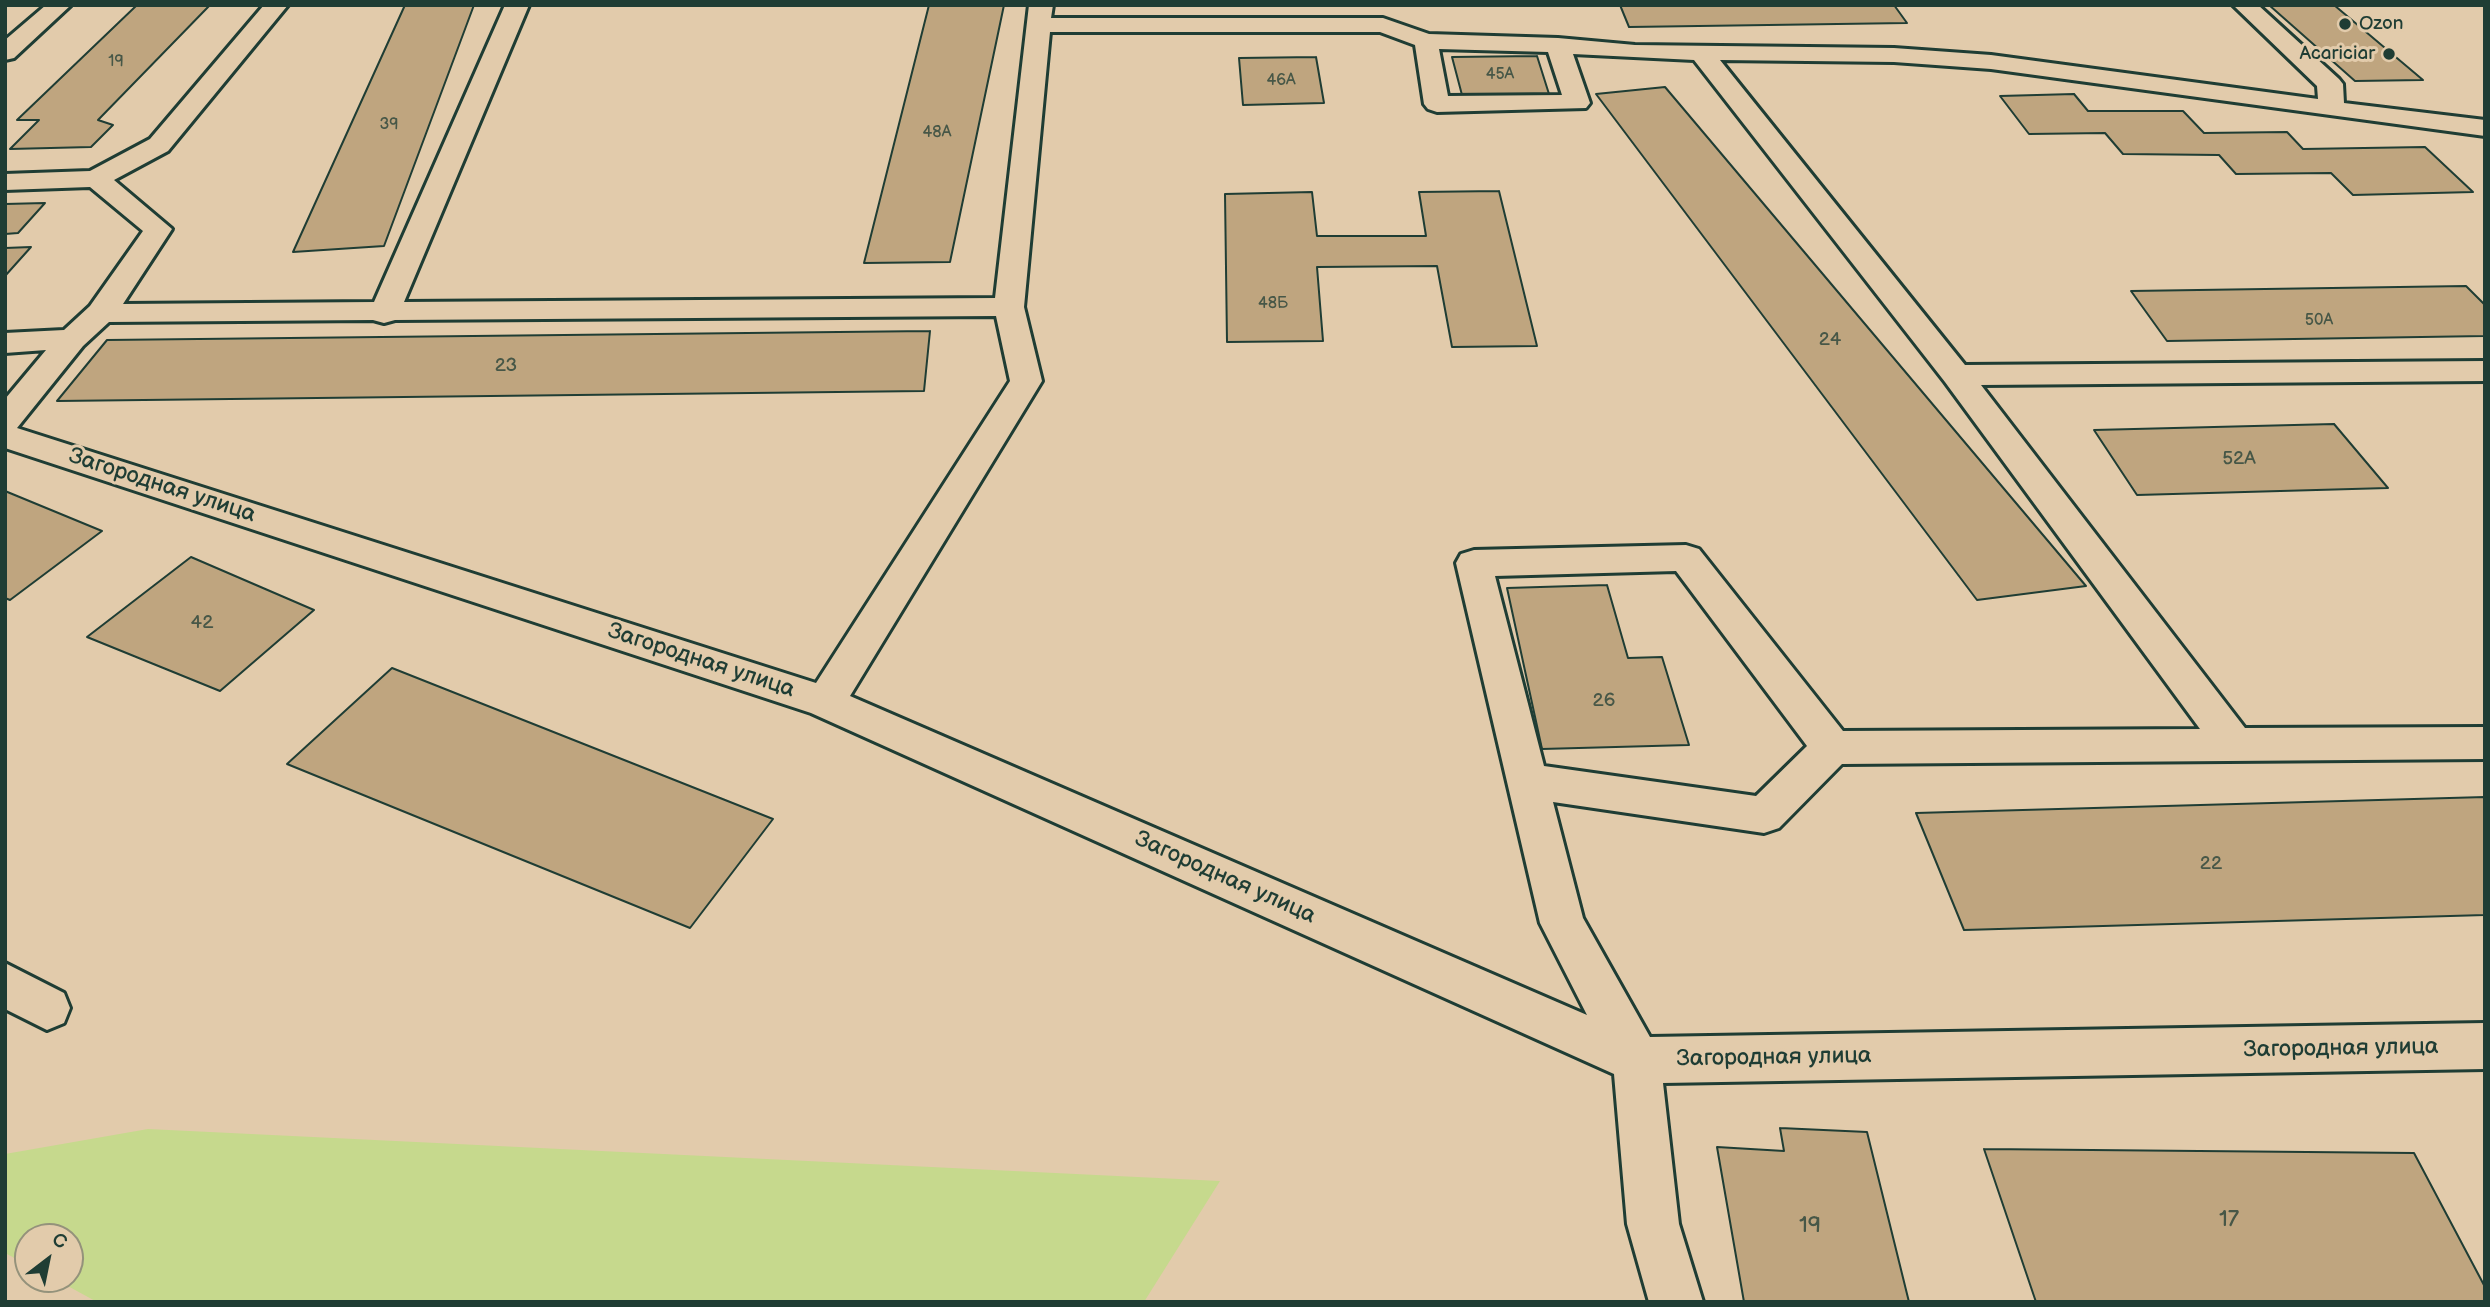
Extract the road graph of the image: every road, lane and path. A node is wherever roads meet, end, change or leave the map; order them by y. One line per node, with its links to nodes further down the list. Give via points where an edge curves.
1 (60, 5): 8 (street)
2 (277, 5): 15 (street, via 159,145)
3 (517, 5): 19 (street)
4 (2244, 5): 13 (street, via 2330,84)
5 (1040, 15): 6 (street); 17 (street)
6 (1381, 15): 9 (street)
7 (5, 22): 8 (street)
8 (41, 22): 11 (street)
9 (1426, 41): 10 (street); 10 (street, via 1437,104 1577,103)
10 (1558, 45): 12 (street)
11 (5, 53)
12 (1702, 54): 13 (street, via 1894,55 1991,62); 23 (street)
13 (2331, 109): 14 (street)
14 (2485, 128)
15 (96, 179): 16 (street); 18 (street, via 158,229)
16 (5, 182)
17 (1009, 307): 19 (street); 26 (street, via 1026,381)
18 (101, 313): 19 (street); 20 (street)
19 (384, 314)
20 (72, 339): 21 (street); 24 (street)
21 (5, 343)
22 (2485, 371): 23 (street)
23 (1956, 375): 28 (street)
24 (5, 421)
25 (5, 436): 26 (street, Загородная улица)
26 (825, 702): 34 (street, Загородная улица)
27 (2485, 743): 28 (street)
28 (2236, 747): 29 (street)
29 (1832, 748): 30 (street, via 1764,815); 30 (street, via 1686,558 1474,564)
30 (1529, 781): 34 (street, via 1562,923)
31 (5, 984): 32 (street)
32 (47, 1008)
33 (2485, 1046): 34 (street, Загородная улица)
34 (1637, 1060): 35 (street, via 1653,1224)
35 (1676, 1302)

